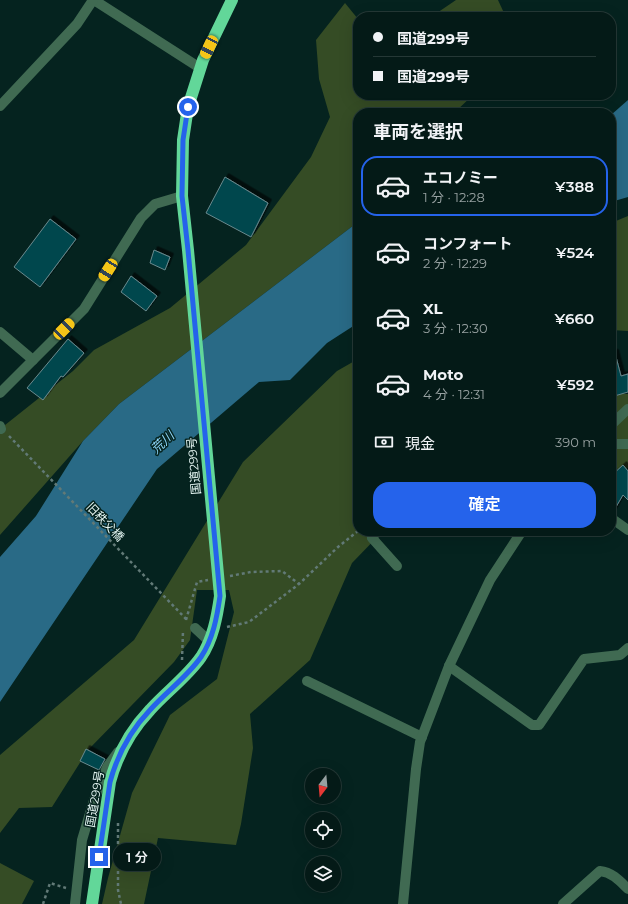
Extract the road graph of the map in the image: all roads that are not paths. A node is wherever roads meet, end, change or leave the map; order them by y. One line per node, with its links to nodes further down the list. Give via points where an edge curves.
1 (94, 0): 3 (street); 4 (street, via 77,24)
2 (232, 0): 3 (highway, 国道299号)
3 (200, 68): 5 (highway, 国道299号, via 188,107 183,140)
4 (0, 106)
5 (182, 196): 7 (street, via 155,204 141,218 84,309); 19 (highway, 国道299号, via 220,596)
6 (0, 332): 7 (street)
7 (33, 360): 8 (street)
8 (0, 393)
9 (628, 409): 10 (street)
10 (616, 420)
11 (616, 444): 12 (street)
12 (628, 444)
13 (616, 522): 14 (street)
14 (628, 530)
15 (373, 536): 17 (street, via 372,538)
16 (519, 536): 21 (street, via 490,580)
17 (398, 566)
18 (195, 628): 19 (street)
19 (211, 635): 24 (highway, 国道299号, via 201,657 149,711)
20 (628, 648): 21 (street, via 620,655 584,659 539,725 532,725)
21 (450, 666): 23 (street)
22 (307, 681): 23 (street)
23 (422, 737): 28 (street, via 416,769)
24 (129, 738): 26 (street, via 107,767 94,800 82,840); 27 (highway, 国道299号, via 110,782)
25 (628, 889): 29 (street, via 616,878 600,871)
26 (75, 904)
27 (92, 904)
28 (403, 904)
29 (563, 904)

